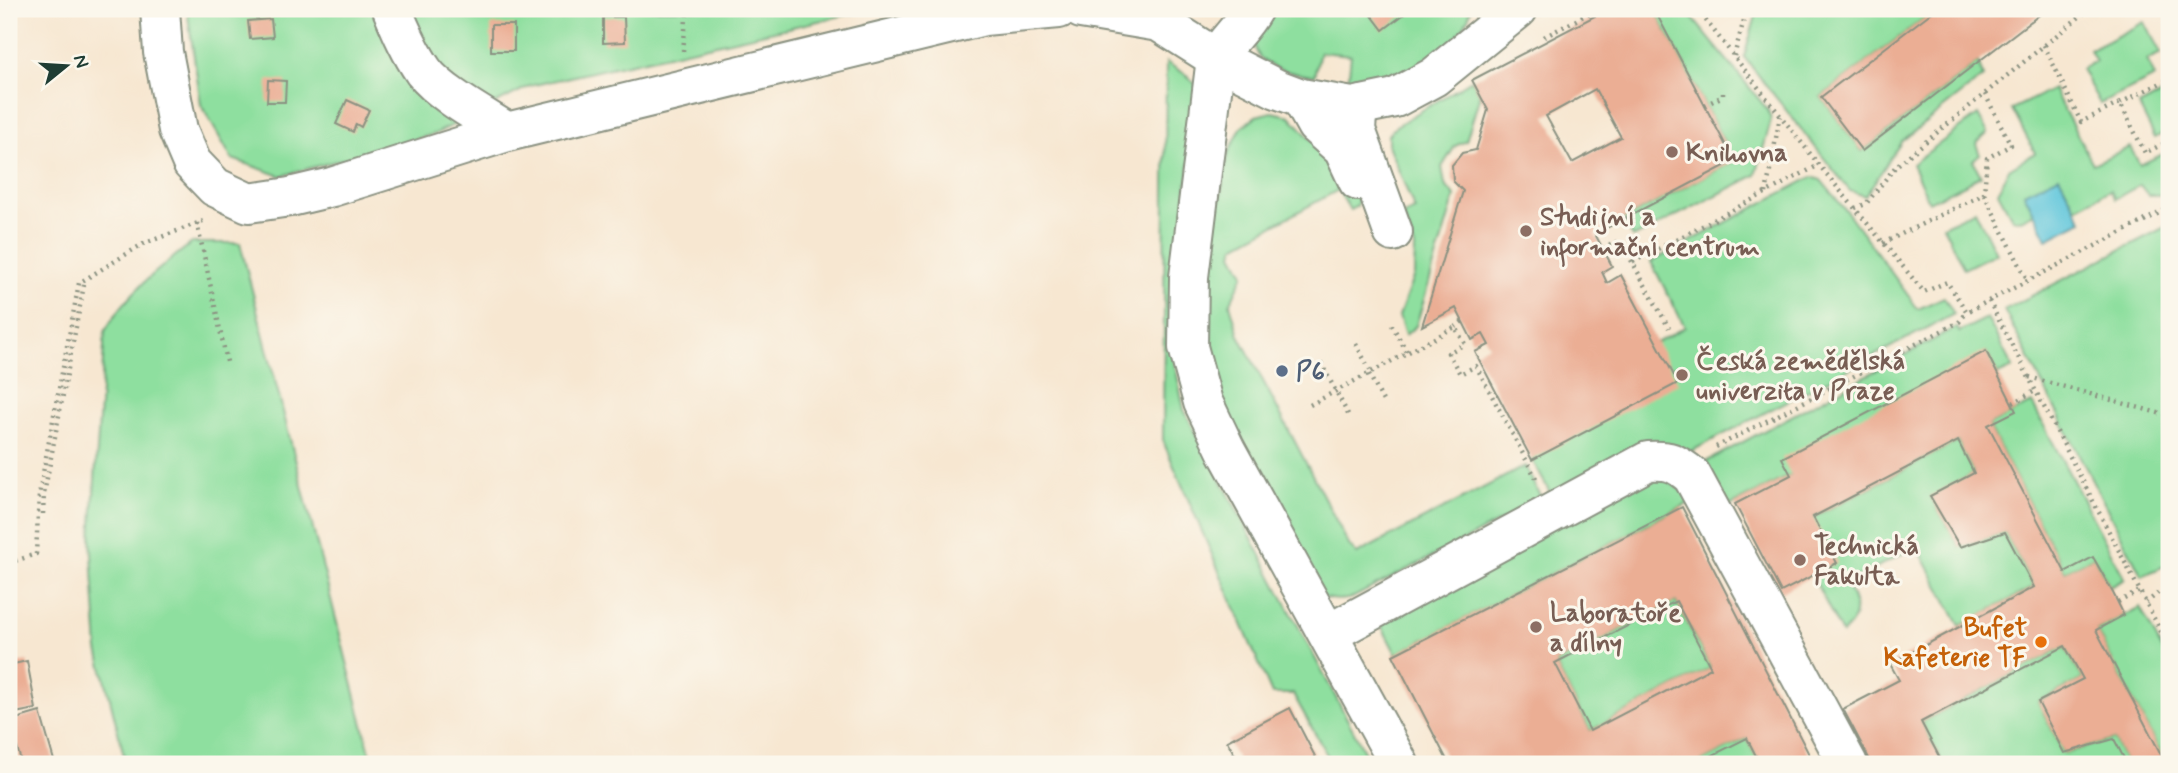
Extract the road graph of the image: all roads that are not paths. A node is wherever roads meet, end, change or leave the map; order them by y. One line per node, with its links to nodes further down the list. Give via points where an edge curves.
1 (160, 9): 11 (street, via 178,130 192,163 215,187 249,203 332,187)
2 (392, 9): 11 (street, via 426,74)
3 (1059, 9): 11 (street, via 984,16)
4 (1081, 9): 8 (street, via 1159,22)
5 (1253, 9): 8 (street)
6 (1518, 9): 7 (street)
7 (1483, 23): 10 (street, via 1434,77 1395,98)
8 (1216, 58): 9 (street); 12 (street, via 1189,277 1188,346 1203,402 1226,450)
9 (1301, 98): 10 (street); 10 (street, via 1316,125 1343,149 1381,219 1356,130)
10 (1363, 105)
11 (508, 132)
12 (1328, 634): 13 (street); 14 (street, via 1648,461 1667,460 1692,476)
13 (1399, 764)
14 (1848, 764)

